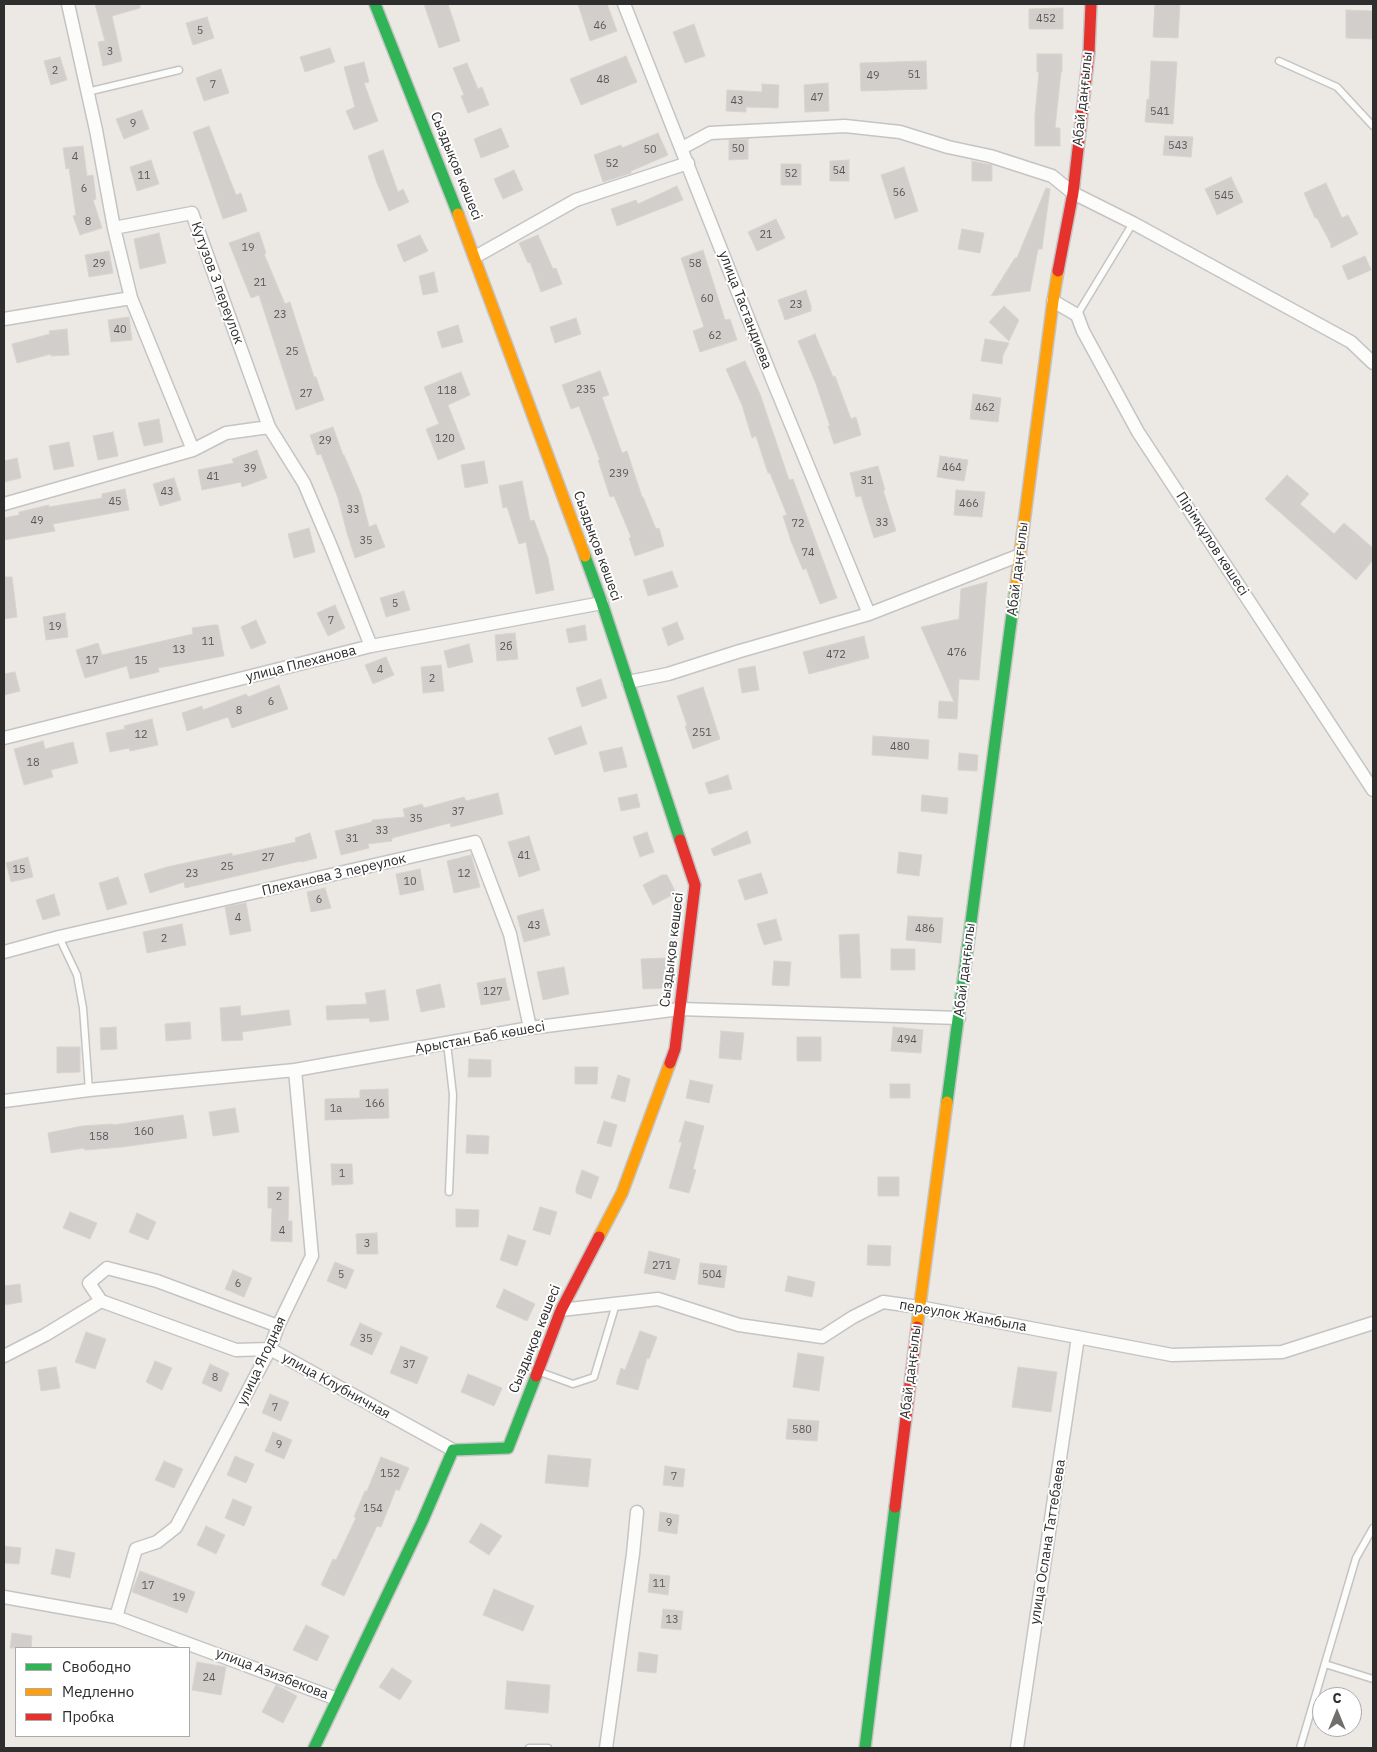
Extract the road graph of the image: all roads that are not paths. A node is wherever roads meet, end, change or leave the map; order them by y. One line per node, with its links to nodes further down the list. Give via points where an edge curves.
1 (68, 4): 7 (street)
2 (376, 4): 14 (street, Сыздықов көшесі)
3 (624, 4): 9 (street, улица Тастандиева)
4 (1091, 4): 11 (street, Абай даңғылы, via 1089,52)
5 (1279, 61): 8 (lane, via 1337,87)
6 (179, 70): 7 (lane)
7 (87, 92): 13 (street)
8 (1373, 126)
9 (682, 148): 10 (street, улица Тастандиева); 11 (street, via 710,133 758,129 845,126 900,132 1052,176)
10 (688, 163): 14 (street, via 576,200); 25 (street, улица Тастандиева)
11 (1073, 194): 12 (street); 16 (street, Абай даңғылы)
12 (1133, 223): 17 (lane); 19 (street, via 1352,342)
13 (114, 228): 15 (street); 20 (street, Кутузов 3 переулок, via 192,213)
14 (475, 257): 24 (street, Сыздықов көшесі)
15 (131, 298): 18 (street); 21 (street)
16 (1054, 301): 17 (street); 23 (street, Абай даңғылы)
17 (1077, 315): 29 (street, Пірімқұлов көшесі, via 1082,331 1138,432)
18 (4, 319)
19 (1373, 363)
20 (269, 427): 21 (street, via 226,433); 26 (street, Кутузов 3 переулок, via 304,483)
21 (192, 450): 22 (street)
22 (4, 504)
23 (1020, 555): 25 (street); 33 (street, Абай даңғылы)
24 (602, 603): 26 (street, улица Плеханова); 27 (street, Сыздықов көшесі)
25 (869, 614): 27 (street, via 668,674)
26 (371, 646): 28 (street, улица Плеханова)
27 (628, 682): 32 (street, Сыздықов көшесі, via 695,885)
28 (4, 738)
29 (1373, 790)
30 (59, 937): 31 (street, Плеханова 3 переулок); 34 (street, Плеханова 3 переулок, via 475,842 510,934); 37 (lane, via 77,975 83,1008)
31 (4, 952)
32 (680, 1009): 33 (street, Арыстан Баб көшесі); 34 (street, Арыстан Баб көшесі); 43 (street, Сыздықов көшесі, via 675,1049 622,1193)
33 (959, 1018): 42 (street, Абай даңғылы)
34 (530, 1028): 35 (street, Арыстан Баб көшесі)
35 (447, 1043): 36 (street, Арыстан Баб көшесі); 39 (lane, via 453,1095)
36 (295, 1070): 37 (street, Арыстан Баб көшесі); 45 (street, улица Ягодная, via 312,1256)
37 (89, 1090): 38 (street, Арыстан Баб көшесі)
38 (4, 1101)
39 (449, 1192)
40 (101, 1301): 45 (street, via 89,1284 107,1268 157,1281); 47 (street, улица Клубничная, via 236,1350); 48 (street)
41 (616, 1304): 42 (street, переулок Жамбыла, via 658,1299 739,1325 822,1337 883,1302); 43 (street, переулок Жамбыла); 49 (lane, via 594,1377 573,1384)
42 (919, 1307): 46 (street, переулок Жамбыла); 62 (street, Абай даңғылы)
43 (561, 1310): 49 (street, Сыздықов көшесі)
44 (1373, 1324): 46 (street, переулок Жамбыла, via 1282,1352 1172,1355)
45 (278, 1326): 47 (street, улица Ягодная)
46 (1078, 1337): 63 (street, улица Ослана Таттебаева)
47 (270, 1350): 50 (street, улица Клубничная); 54 (street, улица Ягодная, via 176,1527 157,1542 136,1549)
48 (4, 1356)
49 (538, 1371): 50 (street, Сыздықов көшесі, via 508,1448)
50 (453, 1450): 57 (street)
51 (637, 1512): 61 (street)
52 (1373, 1528): 55 (lane, via 1356,1558)
53 (4, 1598): 54 (street, улица Азизбекова)
54 (116, 1617): 57 (street, улица Азизбекова)
55 (1325, 1664): 56 (lane); 64 (lane)
56 (1373, 1680)
57 (337, 1699): 58 (street)
58 (314, 1748)
59 (529, 1748): 60 (lane)
60 (548, 1748)
61 (606, 1748)
62 (864, 1748)
63 (1017, 1748)
64 (1300, 1748)

